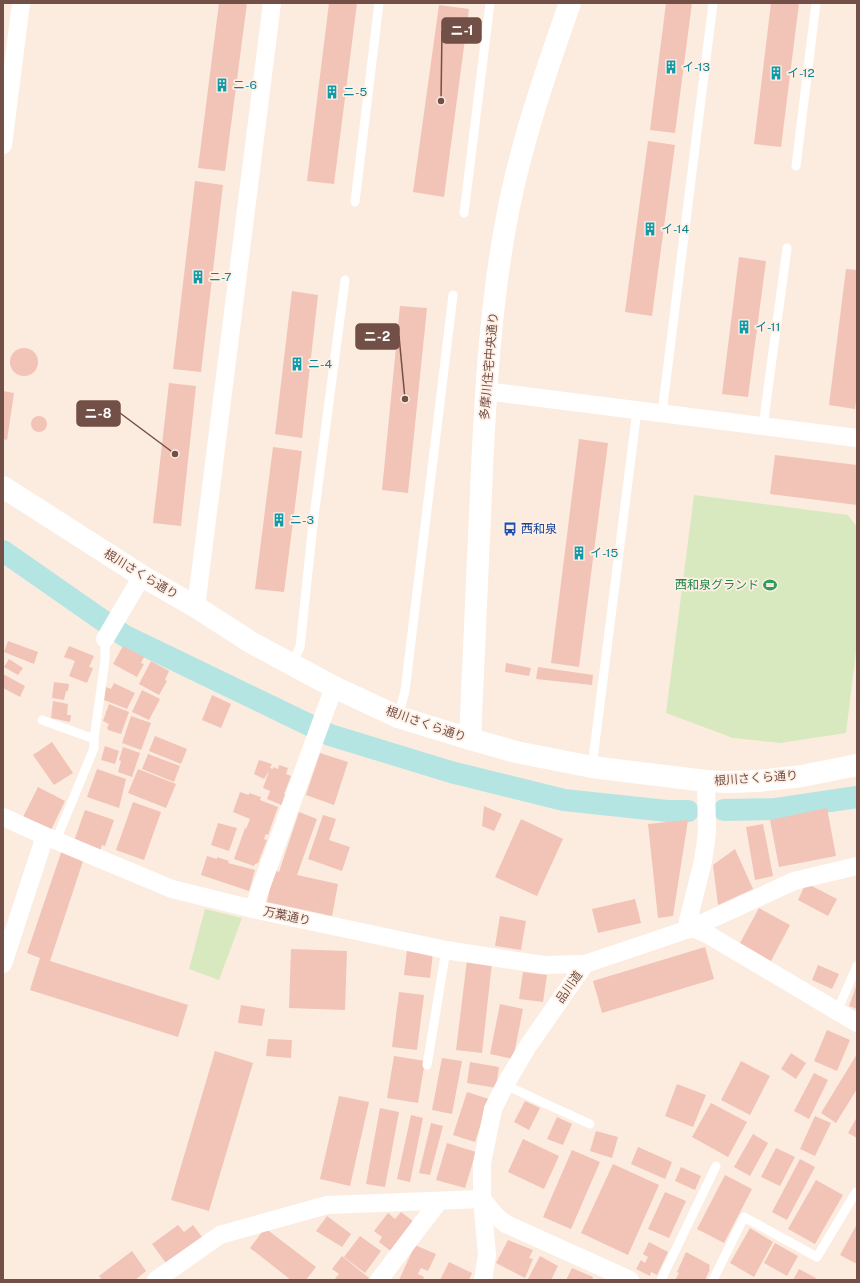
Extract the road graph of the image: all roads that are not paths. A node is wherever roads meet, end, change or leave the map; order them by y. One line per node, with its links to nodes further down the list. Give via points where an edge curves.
1 (21, 3): 8 (street)
2 (272, 3): 22 (street)
3 (380, 3): 10 (lane)
4 (490, 3): 11 (lane)
5 (570, 3): 15 (street, 多摩川住宅中央通り, via 526,139 508,212 495,294)
6 (713, 3): 17 (lane)
7 (816, 3): 9 (lane)
8 (3, 144)
9 (796, 166)
10 (355, 202)
11 (464, 212)
12 (787, 248): 18 (lane)
13 (346, 280): 24 (lane, via 300,647)
14 (453, 295): 26 (lane, via 405,691)
15 (485, 391): 16 (street); 29 (street, 多摩川住宅中央通り)
16 (637, 410): 17 (street); 31 (lane)
17 (662, 413): 18 (street)
18 (763, 426): 19 (street)
19 (857, 438)
20 (3, 487): 21 (street, 根川さくら通り)
21 (142, 576): 22 (street, 根川さくら通り); 23 (street)
22 (196, 607): 24 (street, 根川さくら通り, via 252,643)
23 (105, 640): 28 (lane, via 105,660)
24 (292, 664): 25 (street, 根川さくら通り)
25 (334, 687): 26 (street, 根川さくら通り); 36 (street)
26 (398, 717): 29 (street, 根川さくら通り)
27 (42, 720): 28 (lane)
28 (94, 739): 34 (lane, via 90,758)
29 (470, 739): 31 (street, 根川さくら通り, via 516,752)
30 (857, 765): 32 (street, 根川さくら通り, via 802,776 758,781)
31 (592, 767): 32 (street, 根川さくら通り)
32 (706, 782): 37 (street, via 707,833 688,921)
33 (3, 817): 34 (street, 万葉通り)
34 (50, 838): 36 (street, 万葉通り, via 172,889); 39 (street)
35 (857, 866): 37 (street, 品川道, via 794,881)
36 (253, 908): 38 (street, 万葉通り)
37 (692, 928): 40 (street, 品川道); 42 (street, via 707,934)
38 (446, 950): 40 (street, 万葉通り, via 544,965); 44 (lane)
39 (3, 964)
40 (585, 964): 45 (street, 品川道)
41 (857, 966): 42 (lane)
42 (837, 1011): 43 (street)
43 (857, 1023)
44 (427, 1065)
45 (505, 1084): 46 (lane); 49 (street, 品川道, via 493,1109 482,1163)
46 (590, 1124)
47 (716, 1166): 56 (lane)
48 (857, 1193): 57 (lane, via 817,1257 744,1217)
49 (482, 1199): 50 (street); 51 (street, via 506,1224); 54 (street, 品川道, via 487,1255)
50 (439, 1201): 52 (street, via 327,1205 220,1235); 53 (street)
51 (607, 1275): 55 (street)
52 (156, 1280)
53 (379, 1280)
54 (483, 1280)
55 (630, 1280)
56 (661, 1280)
57 (713, 1280)

